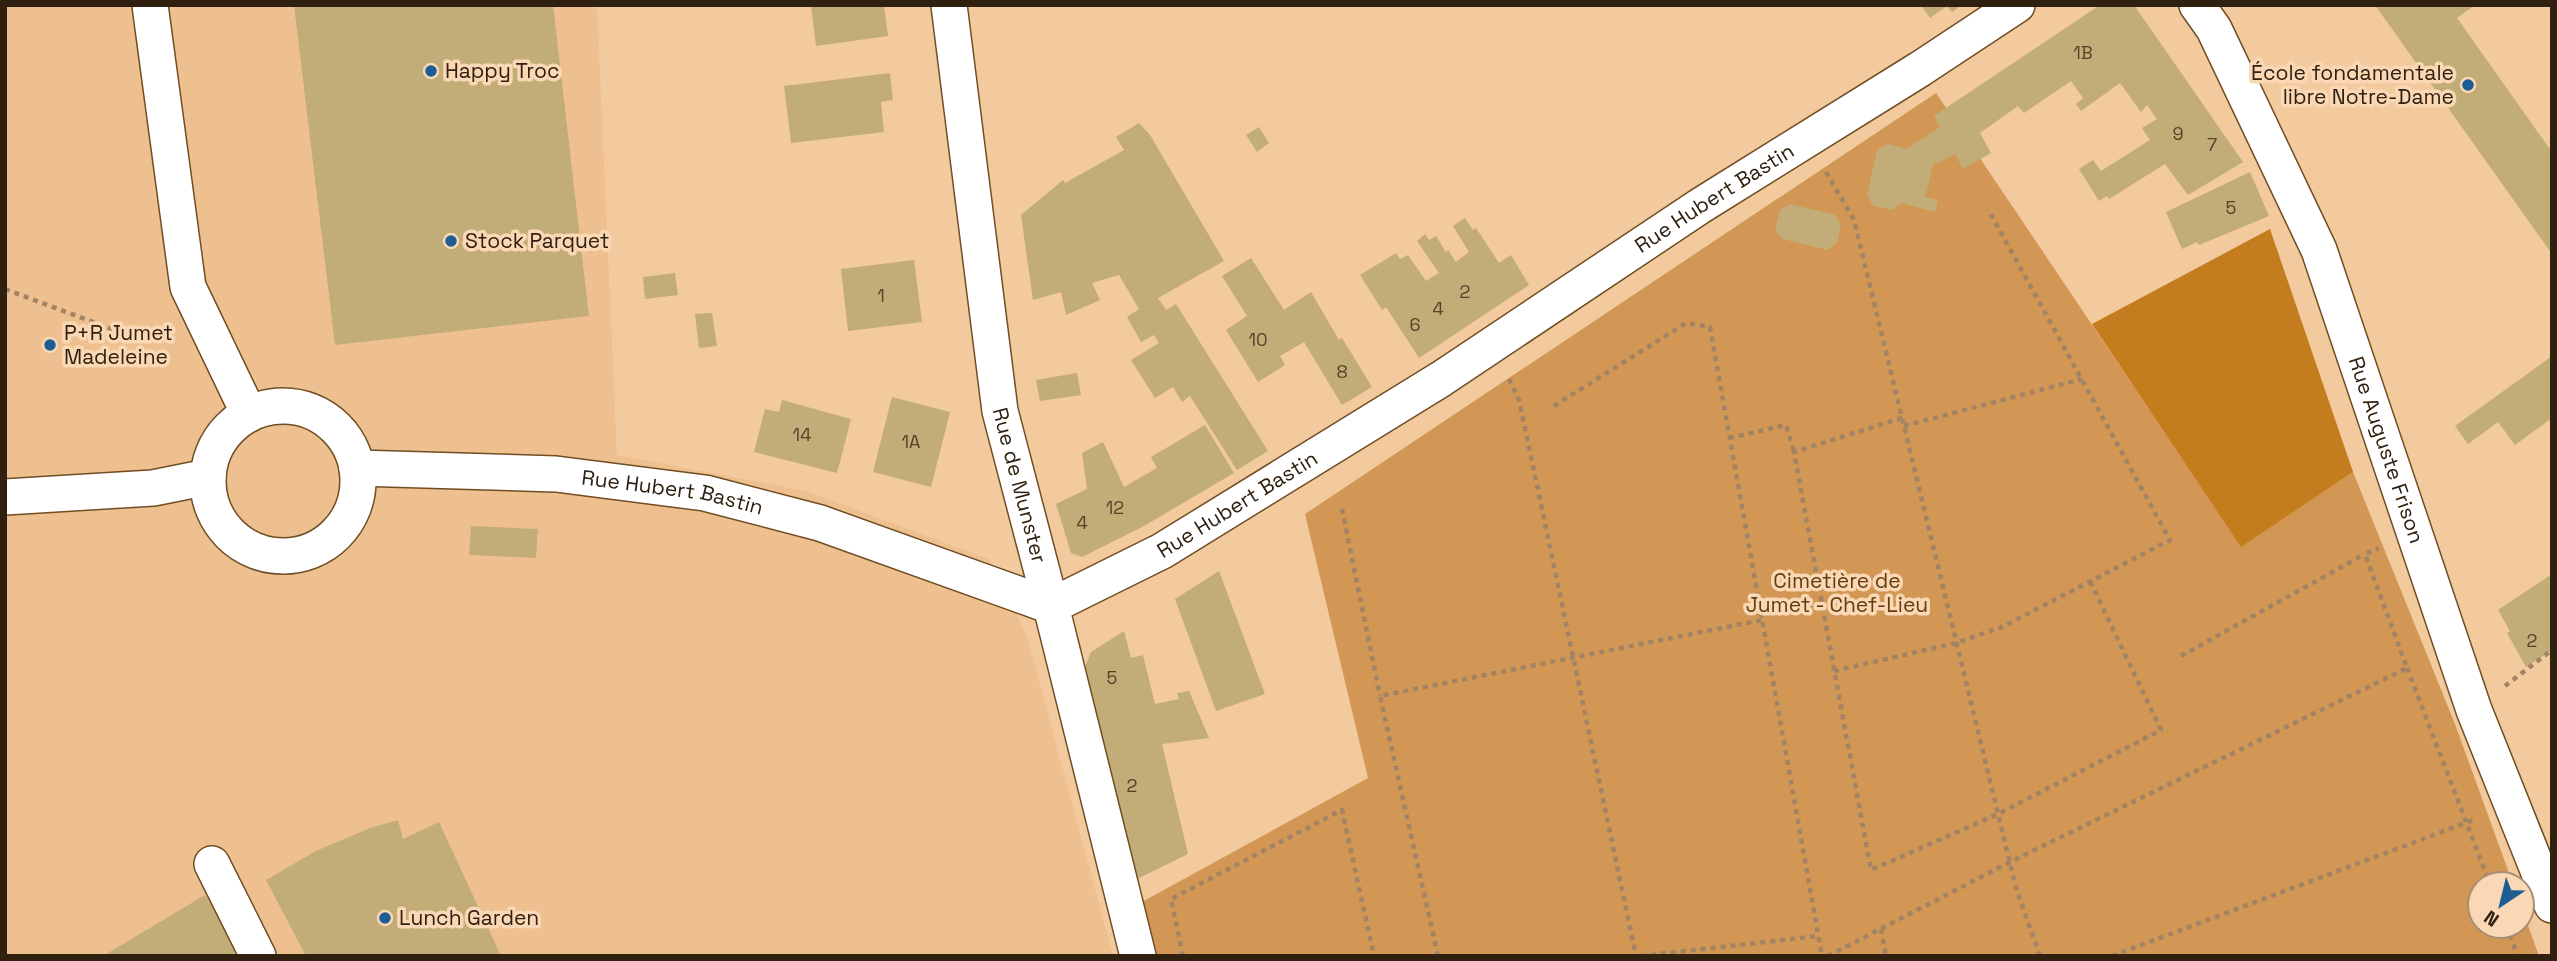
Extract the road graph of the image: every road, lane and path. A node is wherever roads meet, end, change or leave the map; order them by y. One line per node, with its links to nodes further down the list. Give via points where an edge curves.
1 (150, 5): 12 (street, via 188,288)
2 (949, 5): 24 (street, Rue de Munster, via 1000,411)
3 (2017, 5): 5 (street, Rue Hubert Bastin)
4 (2197, 5): 21 (street, Rue Auguste Frison, via 2214,29 2319,250)
5 (1807, 140): 9 (street, Rue Hubert Bastin); 13 (path, via 1854,220)
6 (1988, 209): 10 (path)
7 (5, 289): 8 (path)
8 (114, 330)
9 (1493, 344): 24 (street, Rue Hubert Bastin, via 1162,551); 29 (path, via 1519,400)
10 (2082, 379): 14 (path); 23 (path, via 2170,540)
11 (1554, 406): 15 (path, via 1686,323 1710,327)
12 (249, 414): 17 (street, via 274,406 309,410 331,424 348,443); 18 (street, via 228,430 214,452)
13 (1902, 418): 14 (path); 16 (path)
14 (1904, 426): 26 (path)
15 (1729, 438): 16 (path, via 1786,425); 25 (path)
16 (1794, 453): 31 (path)
17 (357, 468): 18 (street, via 357,494 350,517 334,537 311,551 286,557 259,553 236,540 219,520 209,496); 24 (street, Rue Hubert Bastin, via 556,474 705,493 820,523)
18 (208, 477): 19 (street, via 153,488)
19 (5, 497)
20 (1342, 509): 32 (path)
21 (2414, 531): 22 (path); 33 (street, Rue Auguste Frison)
22 (2365, 554): 28 (path); 30 (path)
23 (2090, 581): 26 (path, via 2002,627); 35 (path, via 2161,730)
24 (1051, 606): 44 (street, Rue de Munster)
25 (1762, 621): 29 (path); 42 (path)
26 (1956, 643): 31 (path); 35 (path)
27 (2552, 650): 33 (path)
28 (2181, 656)
29 (1573, 658): 32 (path); 48 (path)
30 (2407, 668): 36 (path); 37 (path)
31 (1834, 671): 35 (path, via 1871,870)
32 (1380, 696): 47 (path)
33 (2474, 710): 34 (street, Rue Auguste Frison)
34 (2513, 807): 36 (path); 40 (street, Rue Auguste Frison)
35 (1998, 814): 37 (path)
36 (2466, 822): 39 (path); 53 (path)
37 (2010, 862): 41 (path); 52 (path)
38 (212, 864): 43 (street)
39 (2485, 870)
40 (2552, 905)
41 (1881, 929): 50 (path); 51 (path)
42 (1819, 936): 48 (path); 49 (path)
43 (258, 956)
44 (1138, 956)
45 (1183, 956): 46 (path, via 1171,899 1342,810)
46 (1374, 956)
47 (1438, 956)
48 (1639, 956)
49 (1822, 956)
50 (1828, 956)
51 (1886, 956)
52 (2040, 956)
53 (2112, 956)

